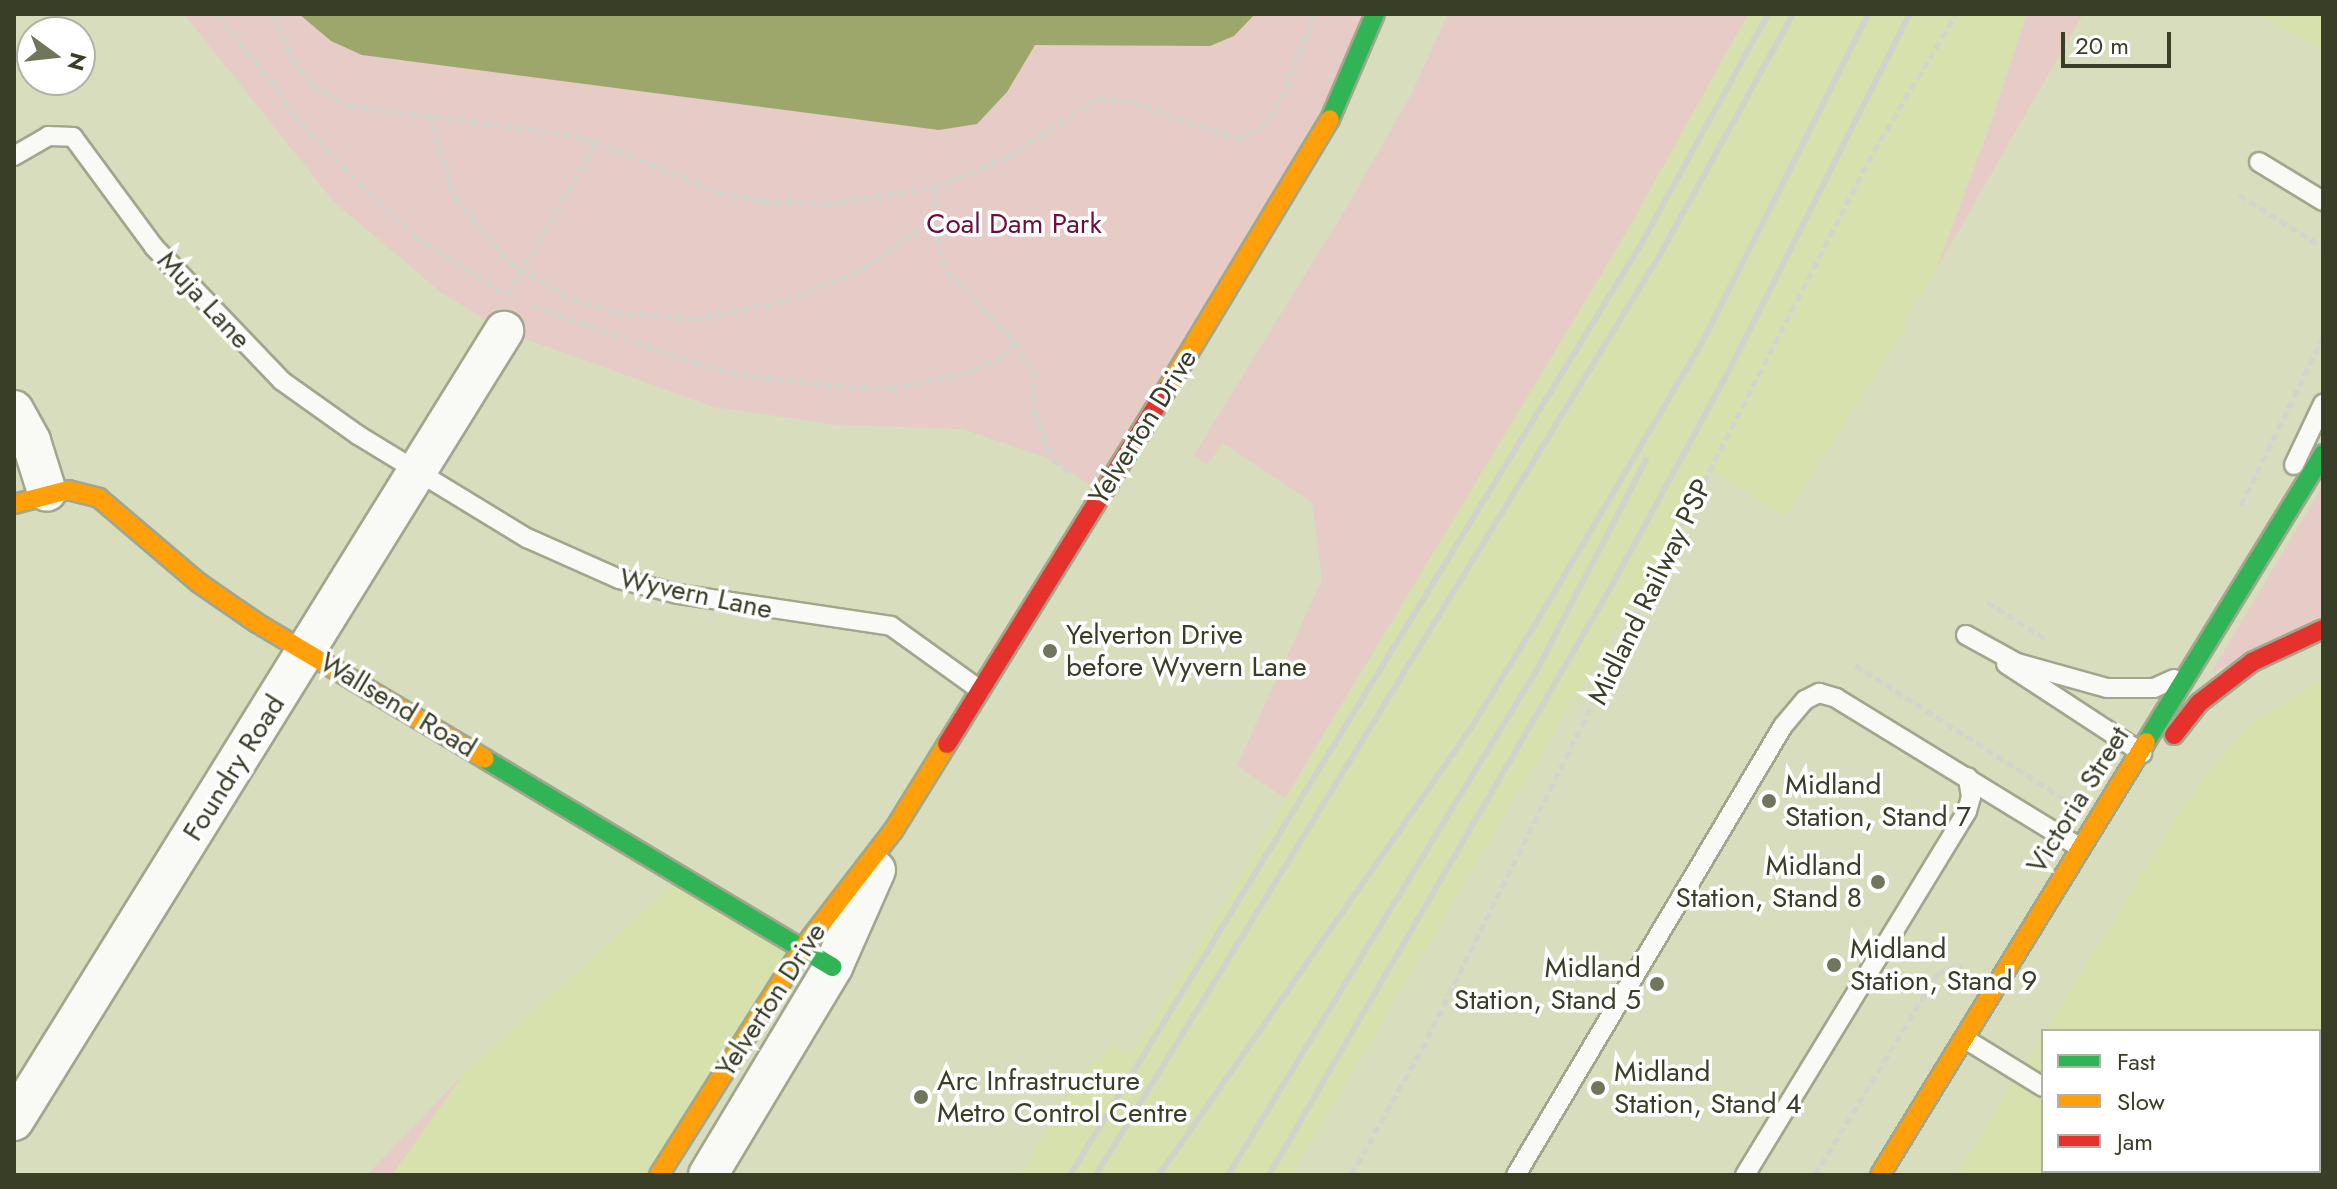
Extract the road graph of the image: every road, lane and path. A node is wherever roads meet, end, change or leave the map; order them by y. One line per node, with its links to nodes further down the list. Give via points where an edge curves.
1 (217, 14): 16 (path, via 292,114 415,236)
2 (273, 14): 6 (path, via 292,58 325,96 350,106)
3 (1314, 14): 10 (path, via 1281,99 1261,128 1250,134 1238,139 1132,102 1098,98 1009,157)
4 (1375, 14): 33 (main road, Yelverton Drive, via 1338,103 1294,184)
5 (1956, 14): 46 (path, Midland Railway PSP, via 1874,151 1422,1049)
6 (428, 114): 7 (path); 15 (path, via 455,197)
7 (597, 142): 10 (path, via 718,192 761,201 827,204); 15 (path)
8 (14, 156): 21 (lane, Muja Lane, via 48,136 73,137 154,247 252,351 319,409)
9 (2259, 162): 12 (lane)
10 (935, 187): 13 (path)
11 (2239, 195): 14 (path)
12 (2323, 201)
13 (935, 218): 15 (path, via 865,268 737,314 694,319 615,312 573,299); 17 (path, via 947,272)
14 (2323, 247)
15 (520, 270): 16 (path)
16 (505, 313): 17 (path, via 795,383 891,389 931,382 1002,356); 21 (street, Foundry Road)
17 (1014, 341): 22 (path, via 1030,363 1034,412 1053,460)
18 (2323, 404): 24 (lane, via 2286,485)
19 (14, 410): 23 (street, Wallsend Road, via 31,441)
20 (2323, 454): 24 (main road, Victoria Street)
21 (417, 472): 29 (street, Foundry Road); 33 (lane, Wyvern Lane, via 527,538 619,579 718,603 869,619 891,626)
22 (1075, 476)
23 (30, 498): 29 (main road, Wallsend Road, via 85,491 99,498 199,583)
24 (2276, 533): 31 (main road, Victoria Street)
25 (1987, 602): 28 (path)
26 (2323, 629): 34 (main road, via 2252,662 2199,703)
27 (1966, 635): 30 (lane)
28 (2056, 644)
29 (307, 651): 39 (main road, Wallsend Road); 43 (street, Foundry Road)
30 (1993, 651): 31 (lane, via 2044,672 2130,690 2160,686); 34 (lane, via 2041,690)
31 (2203, 652): 34 (main road, Victoria Street)
32 (1855, 665): 36 (path)
33 (980, 690): 37 (main road, Yelverton Drive)
34 (2147, 756): 38 (main road, Victoria Street)
35 (1968, 777): 38 (lane); 47 (lane, via 1836,698 1819,693 1805,700 1783,726); 48 (lane, via 1967,811)
36 (2079, 808)
37 (893, 831): 39 (street, Yelverton Drive)
38 (2081, 848): 41 (main road, Victoria Street)
39 (817, 958): 44 (main road, Yelverton Drive); 45 (street, Yelverton Drive)
40 (1937, 974): 49 (path)
41 (1965, 1039): 42 (lane); 50 (main road, Victoria Street)
42 (2041, 1086)
43 (14, 1121)
44 (659, 1175)
45 (708, 1175)
46 (1351, 1175)
47 (1516, 1175)
48 (1745, 1175)
49 (1815, 1175)
50 (1880, 1175)

